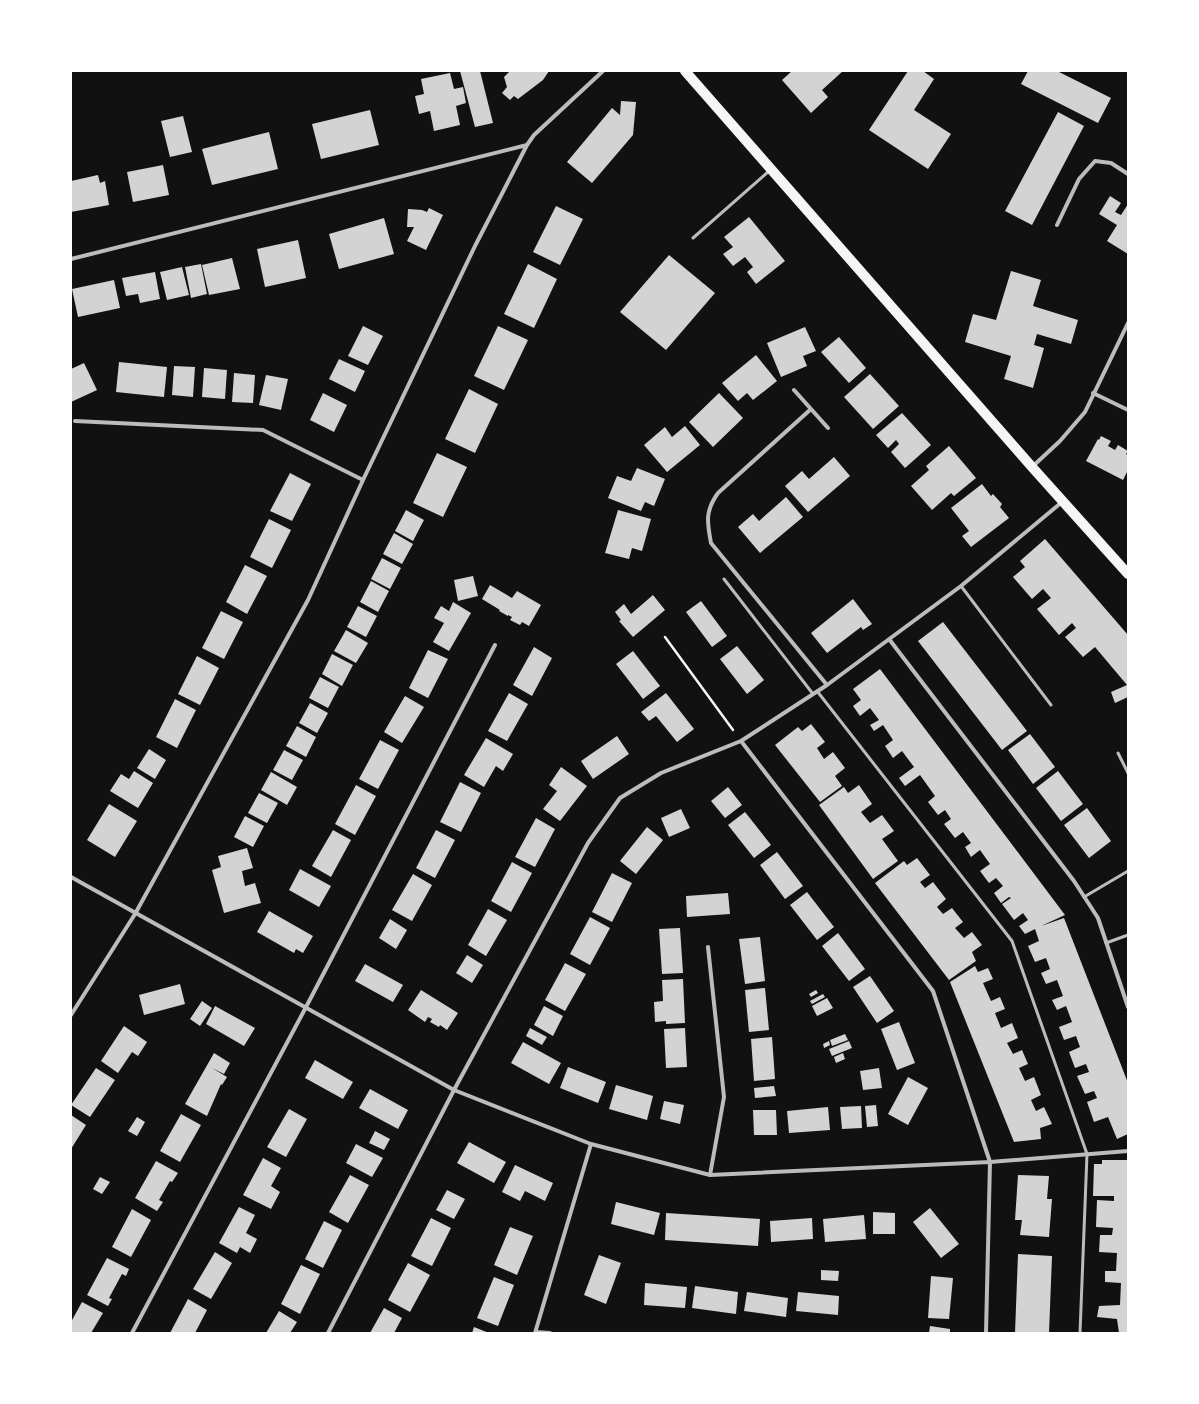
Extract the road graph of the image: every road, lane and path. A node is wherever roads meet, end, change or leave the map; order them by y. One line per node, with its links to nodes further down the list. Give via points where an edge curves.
1 (603, 71): 3 (street, via 534,135)
2 (686, 71): 4 (main road)
3 (527, 145): 8 (street); 17 (street, via 475,246)
4 (772, 169): 7 (lane); 16 (main road)
5 (1128, 174): 6 (street, via 1112,163 1095,161 1079,180)
6 (1057, 225)
7 (693, 238)
8 (71, 259)
9 (1128, 323): 11 (street)
10 (794, 390): 12 (street)
11 (1093, 393): 13 (street); 16 (street, via 1085,412 1060,441)
12 (811, 409): 15 (street); 25 (street, via 718,492 710,503 707,523 711,543)
13 (1128, 410)
14 (75, 421): 17 (street, via 263,430)
15 (828, 428)
16 (1032, 467): 18 (main road)
17 (363, 480): 35 (street, via 308,600)
18 (1063, 501): 19 (main road); 21 (street)
19 (1128, 574)
20 (724, 579): 27 (lane)
21 (961, 586): 23 (street); 28 (lane)
22 (665, 637): 29 (path)
23 (889, 639): 25 (street); 34 (street)
24 (495, 645): 40 (street)
25 (827, 685): 26 (street)
26 (817, 691): 27 (street); 45 (lane, via 1012,941)
27 (813, 694): 29 (street)
28 (1051, 705)
29 (741, 742): 42 (street, via 661,773 620,798 588,844); 46 (street, via 933,991)
30 (1118, 753): 31 (lane)
31 (1128, 773)
32 (1128, 871): 34 (lane)
33 (71, 877): 35 (street)
34 (1084, 897): 37 (street, via 1098,918)
35 (135, 914): 40 (street); 41 (street)
36 (1128, 935): 37 (lane)
37 (1106, 943): 39 (street)
38 (708, 947): 47 (street, via 724,1097)
39 (1128, 1007)
40 (305, 1009): 42 (street); 49 (street)
41 (71, 1015)
42 (454, 1090): 43 (street); 50 (street)
43 (592, 1144): 47 (street); 48 (street)
44 (1128, 1151): 45 (street)
45 (1087, 1154): 46 (street); 53 (lane)
46 (990, 1162): 47 (street); 52 (street)
47 (710, 1175)
48 (536, 1332): 51 (street)
49 (132, 1333)
50 (328, 1333)
51 (550, 1333)
52 (986, 1333)
53 (1080, 1333)

